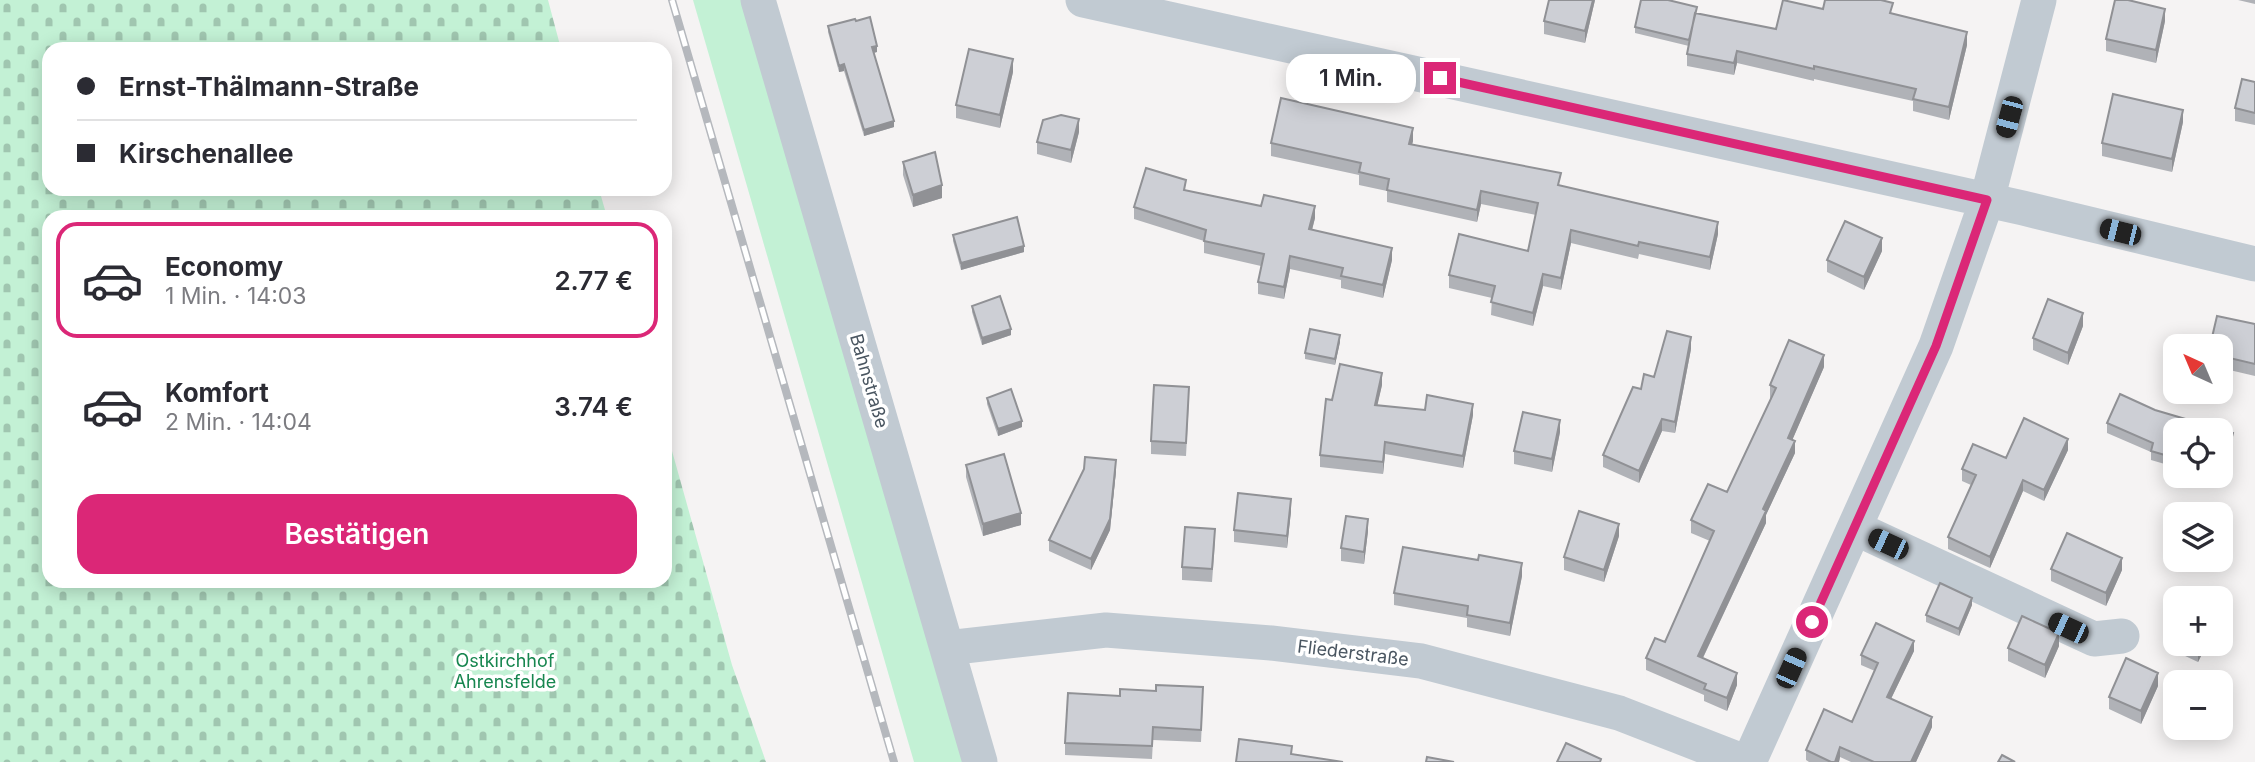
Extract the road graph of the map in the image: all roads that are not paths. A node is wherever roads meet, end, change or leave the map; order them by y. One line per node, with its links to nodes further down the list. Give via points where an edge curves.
1 (758, 0): 8 (street, Bahnstraße)
2 (1083, 0): 4 (street)
3 (2039, 0): 4 (street)
4 (1987, 200): 5 (street); 6 (street, via 1936,346)
5 (2255, 264)
6 (1855, 528): 7 (street, via 2094,639); 10 (street)
7 (2122, 636)
8 (947, 648): 9 (street, Bahnstraße); 10 (street, Fliederstraße, via 1106,630 1421,661 1619,713)
9 (980, 762)
10 (1747, 762)

